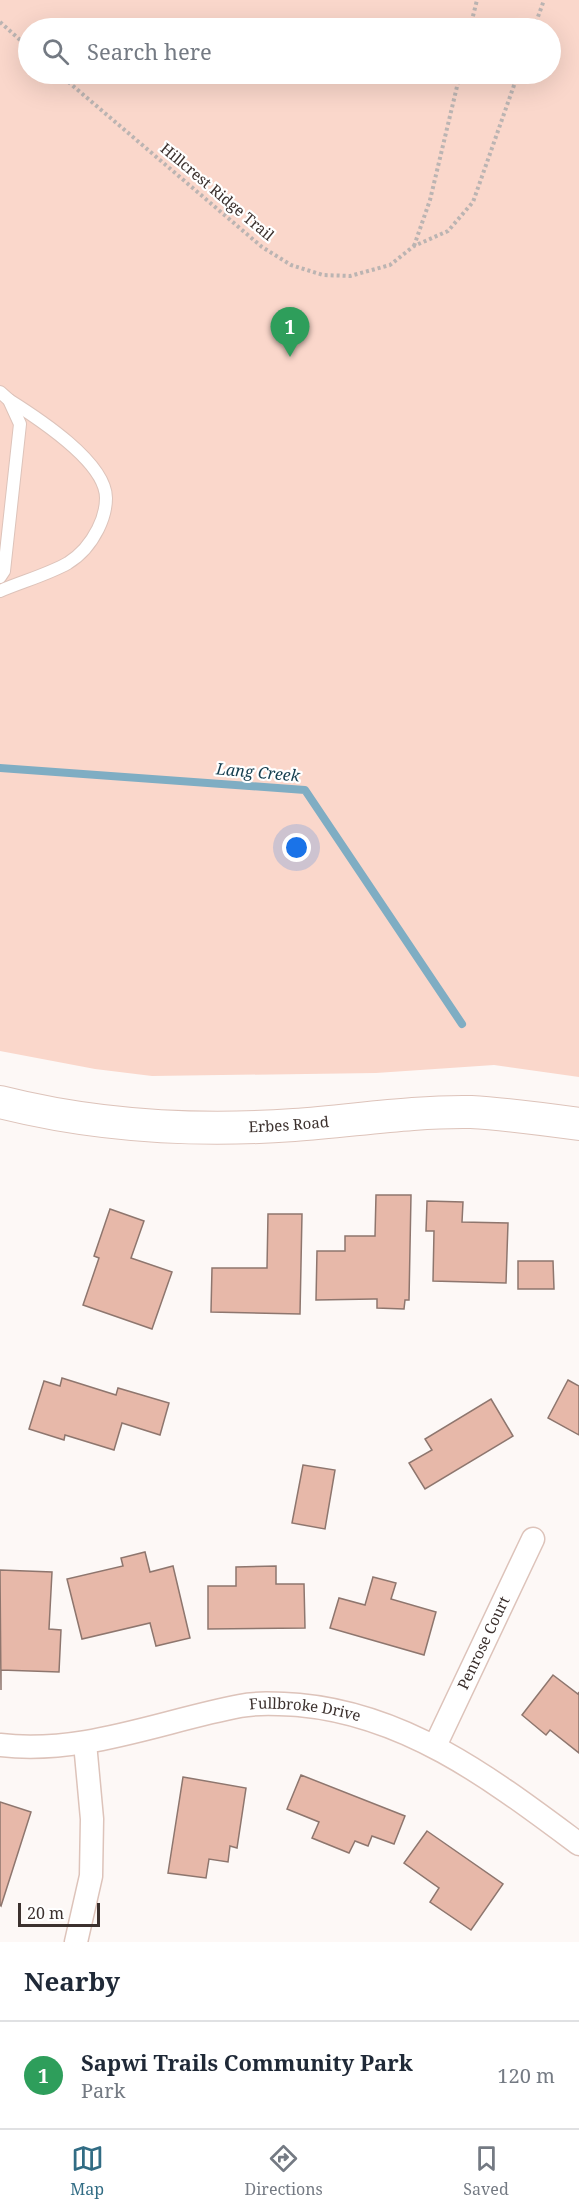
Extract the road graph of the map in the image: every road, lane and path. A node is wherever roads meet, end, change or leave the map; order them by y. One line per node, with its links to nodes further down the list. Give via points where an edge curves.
1 (477, 0): 3 (path)
2 (544, 0): 4 (path)
3 (472, 18)
4 (538, 18)
5 (0, 22): 6 (path)
6 (18, 38)
7 (71, 84): 10 (path, Hillcrest Ridge Trail, via 262,247 291,265 323,275 350,276 390,265)
8 (458, 84): 10 (path, via 430,200)
9 (514, 84): 10 (path, Hillcrest Ridge Trail, via 473,202 448,231)
10 (414, 246)
11 (4, 396): 12 (lane, via 20,424 4,571); 13 (lane, via 78,450 100,479 107,497 91,543 68,563)
12 (0, 577)
13 (0, 591)
14 (0, 1102): 15 (main road, Erbes Road, via 120,1124 217,1128 469,1112)
15 (579, 1124)
16 (533, 1539): 19 (street, Penrose Court)
17 (85, 1743): 18 (street, Fullbroke Drive); 19 (street, Fullbroke Drive, via 243,1705 279,1704 348,1714); 21 (street, via 92,1819 91,1875)
18 (0, 1745)
19 (435, 1746): 20 (street, Fullbroke Drive, via 496,1782)
20 (579, 1844)
21 (76, 1942)

